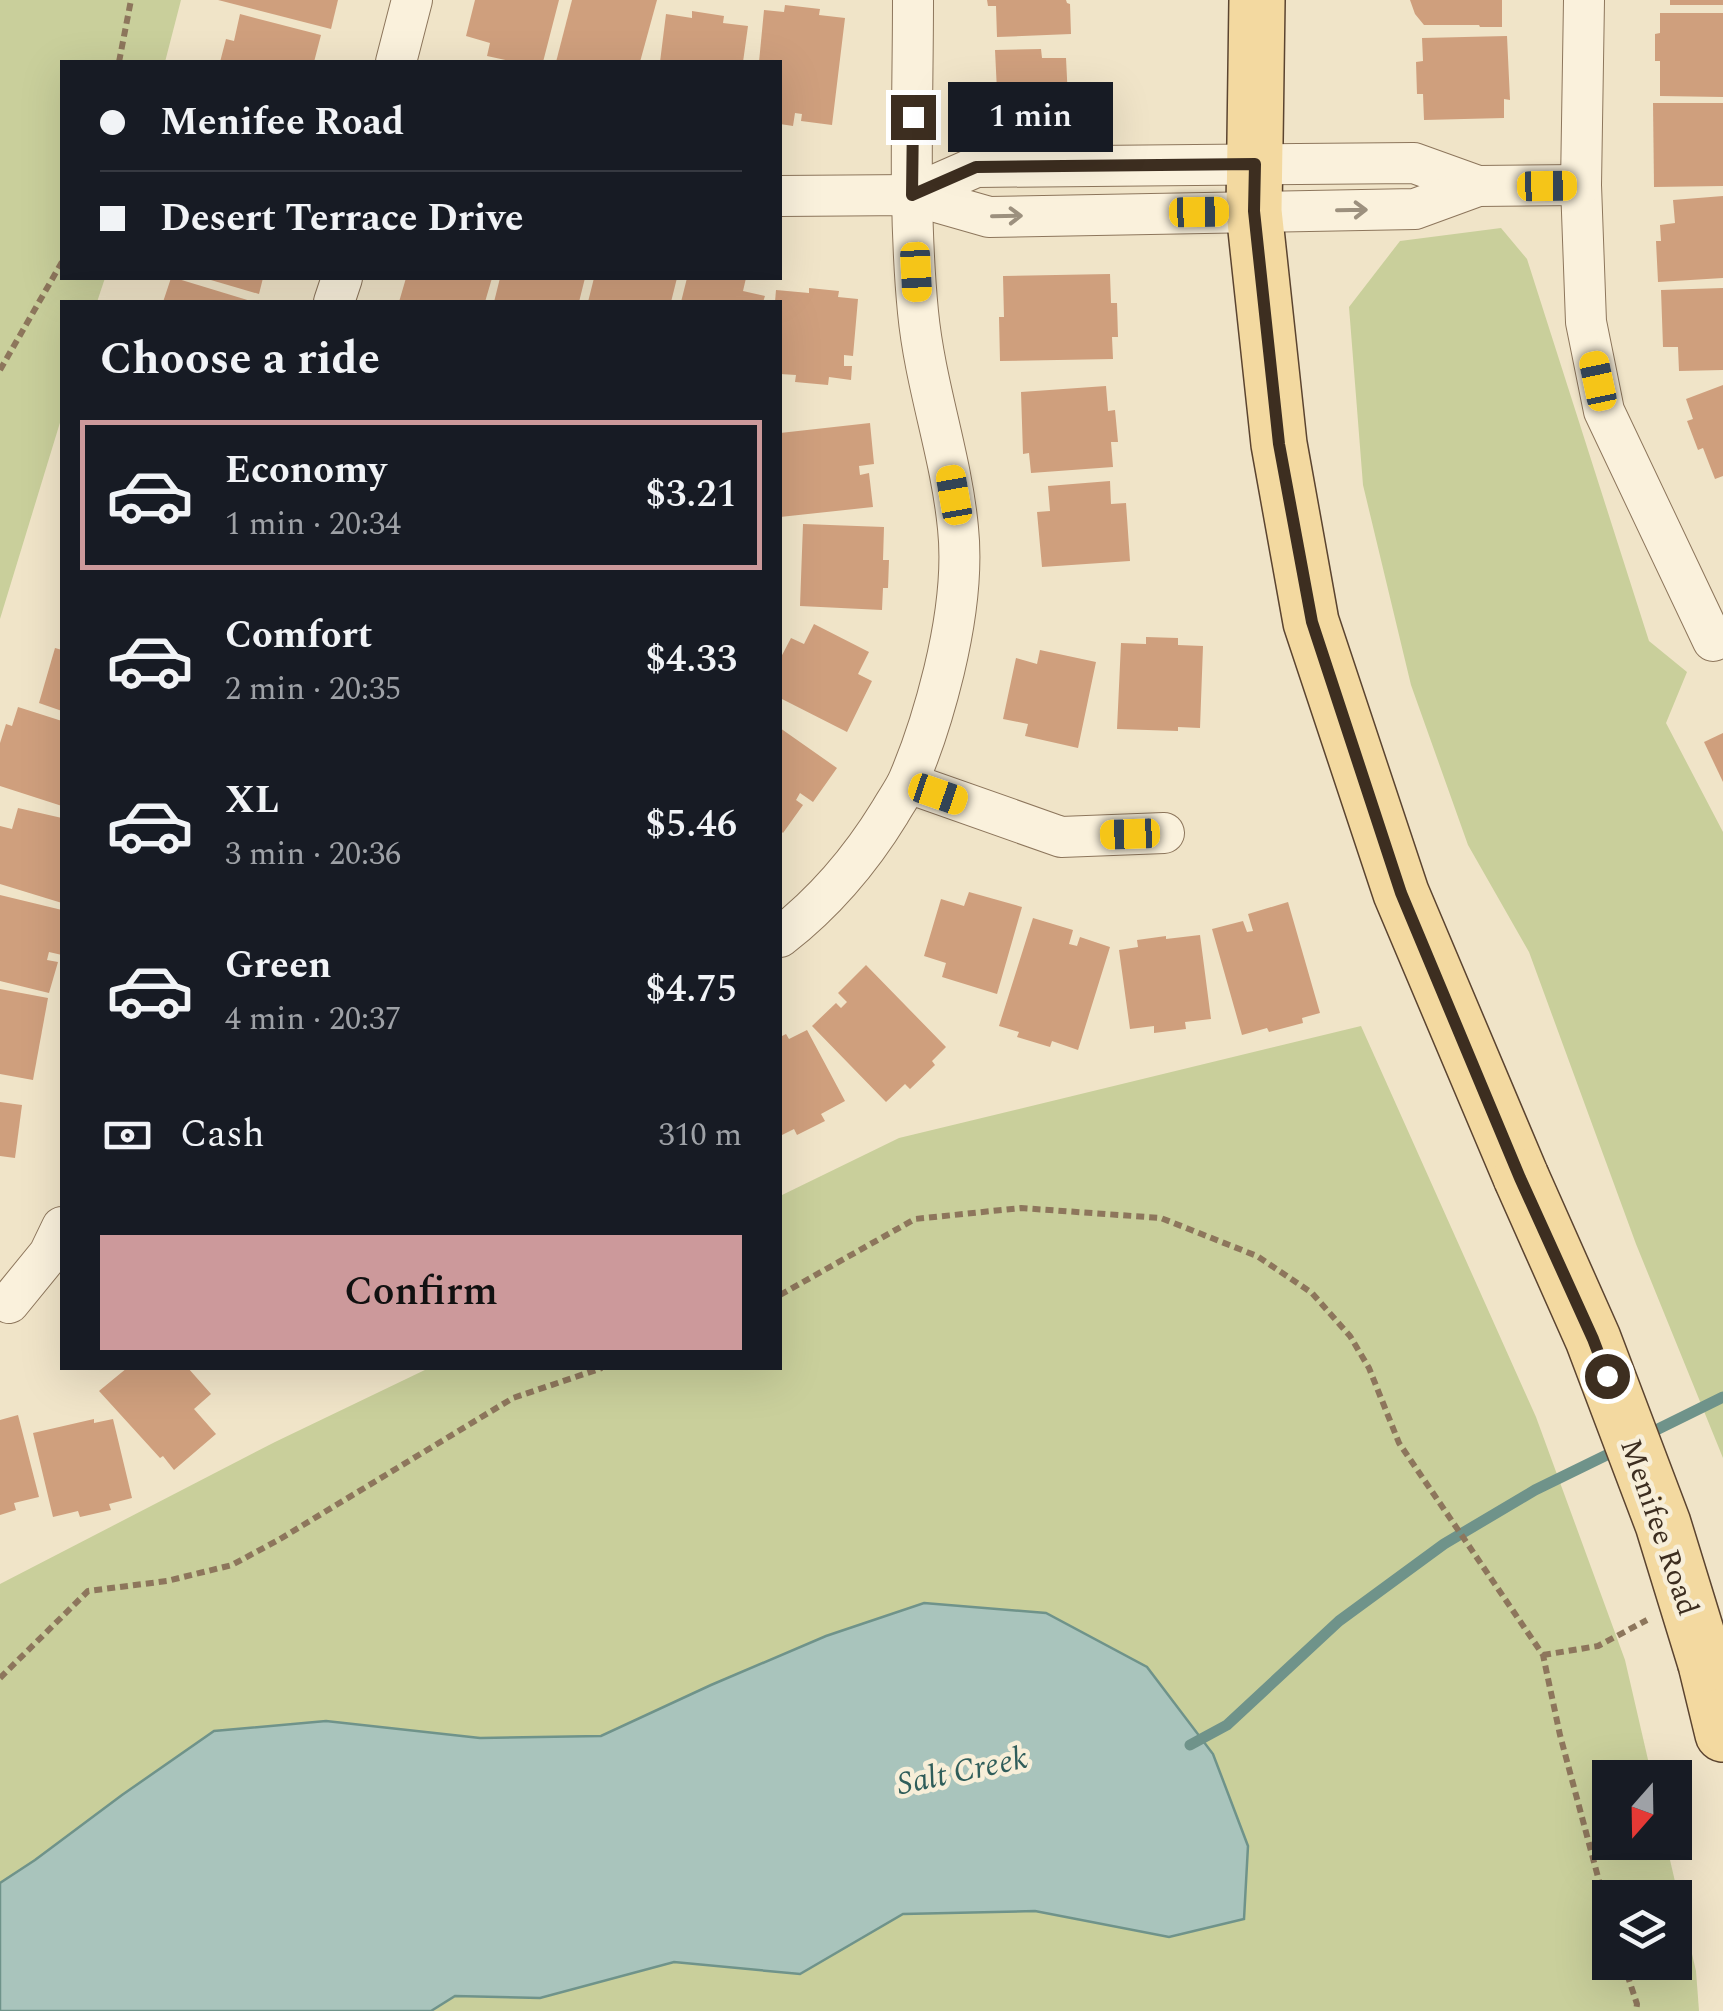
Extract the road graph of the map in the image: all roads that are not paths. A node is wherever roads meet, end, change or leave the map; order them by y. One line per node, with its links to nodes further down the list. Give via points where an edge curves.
1 (412, 0): 5 (street)
2 (913, 0): 8 (street)
3 (1257, 0): 7 (main road, Menifee Road)
4 (1584, 0): 6 (street)
5 (397, 60)
6 (1582, 185): 7 (street, via 1478,186 1414,162); 10 (street, via 1586,322 1604,411)
7 (1254, 188): 8 (street, via 976,167); 16 (main road, Menifee Road, bridge, via 1279,444 1312,622 1401,893 1593,1339 1663,1524)
8 (912, 195): 9 (street); 11 (street, via 918,311 954,495 959,582 942,681)
9 (782, 196)
10 (1718, 639)
11 (908, 783): 12 (street, via 1061,837); 13 (street, via 868,847 812,912)
12 (1164, 833)
13 (782, 935)
14 (60, 1231): 15 (street)
15 (9, 1304)
16 (1723, 1734)

